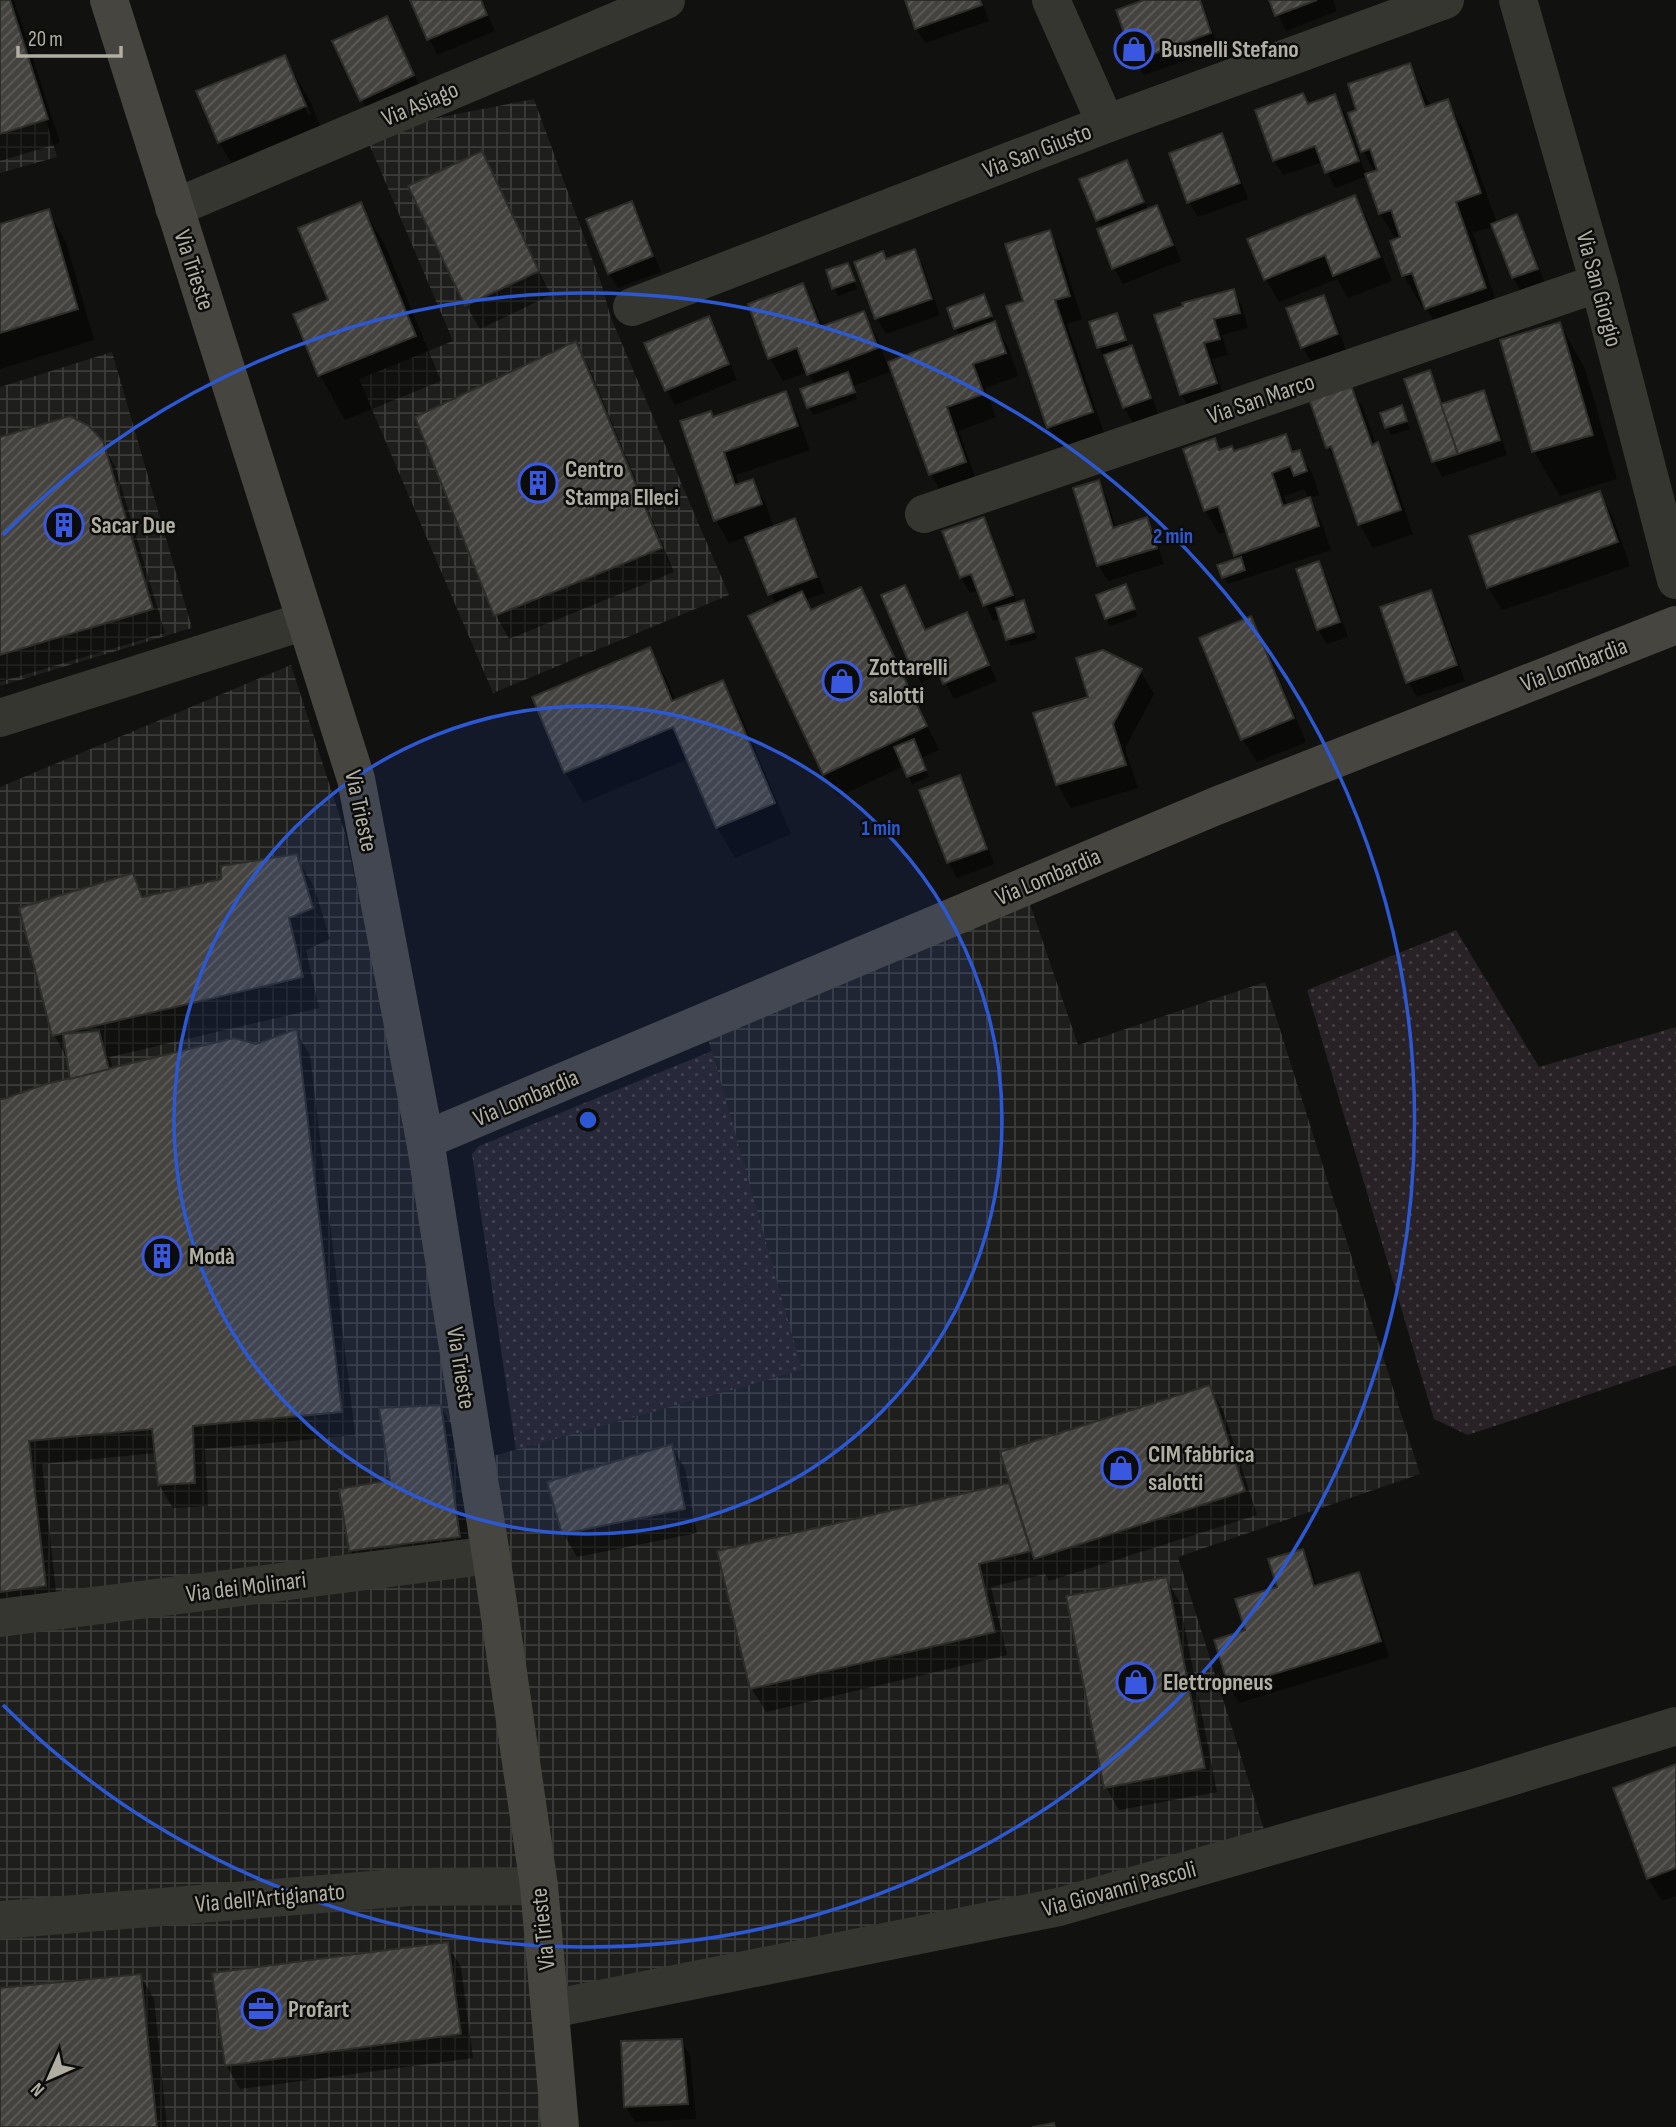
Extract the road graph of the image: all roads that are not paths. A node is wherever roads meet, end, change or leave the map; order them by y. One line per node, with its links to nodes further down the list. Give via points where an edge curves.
1 (108, 0): 7 (street, Via Trieste)
2 (666, 0): 7 (street, Via Asiago)
3 (1052, 0): 6 (street)
4 (1445, 0): 6 (street, Via San Giusto)
5 (1518, 0): 8 (street, Via San Giorgio)
6 (1106, 124): 9 (street, Via San Giusto)
7 (174, 208): 12 (street, Via Trieste)
8 (1599, 283): 10 (street, Via San Marco); 11 (street, Via San Giorgio)
9 (632, 307)
10 (924, 514)
11 (1676, 580)
12 (305, 621): 14 (street); 15 (street, Via Trieste, via 356,779)
13 (1676, 625): 15 (street, Via Lombardia, via 1216,806)
14 (0, 718)
15 (425, 1140): 16 (street, Via Trieste)
16 (491, 1555): 17 (street, Via dei Molinari); 19 (street, Via Trieste)
17 (0, 1618)
18 (1676, 1726): 21 (street, Via Giovanni Pascoli, via 1059,1907)
19 (540, 1886): 20 (street, Via dell'Artigianato, via 409,1887); 21 (street, Via Trieste)
20 (0, 1920)
21 (551, 2009): 22 (street, Via Trieste)
22 (560, 2127)

